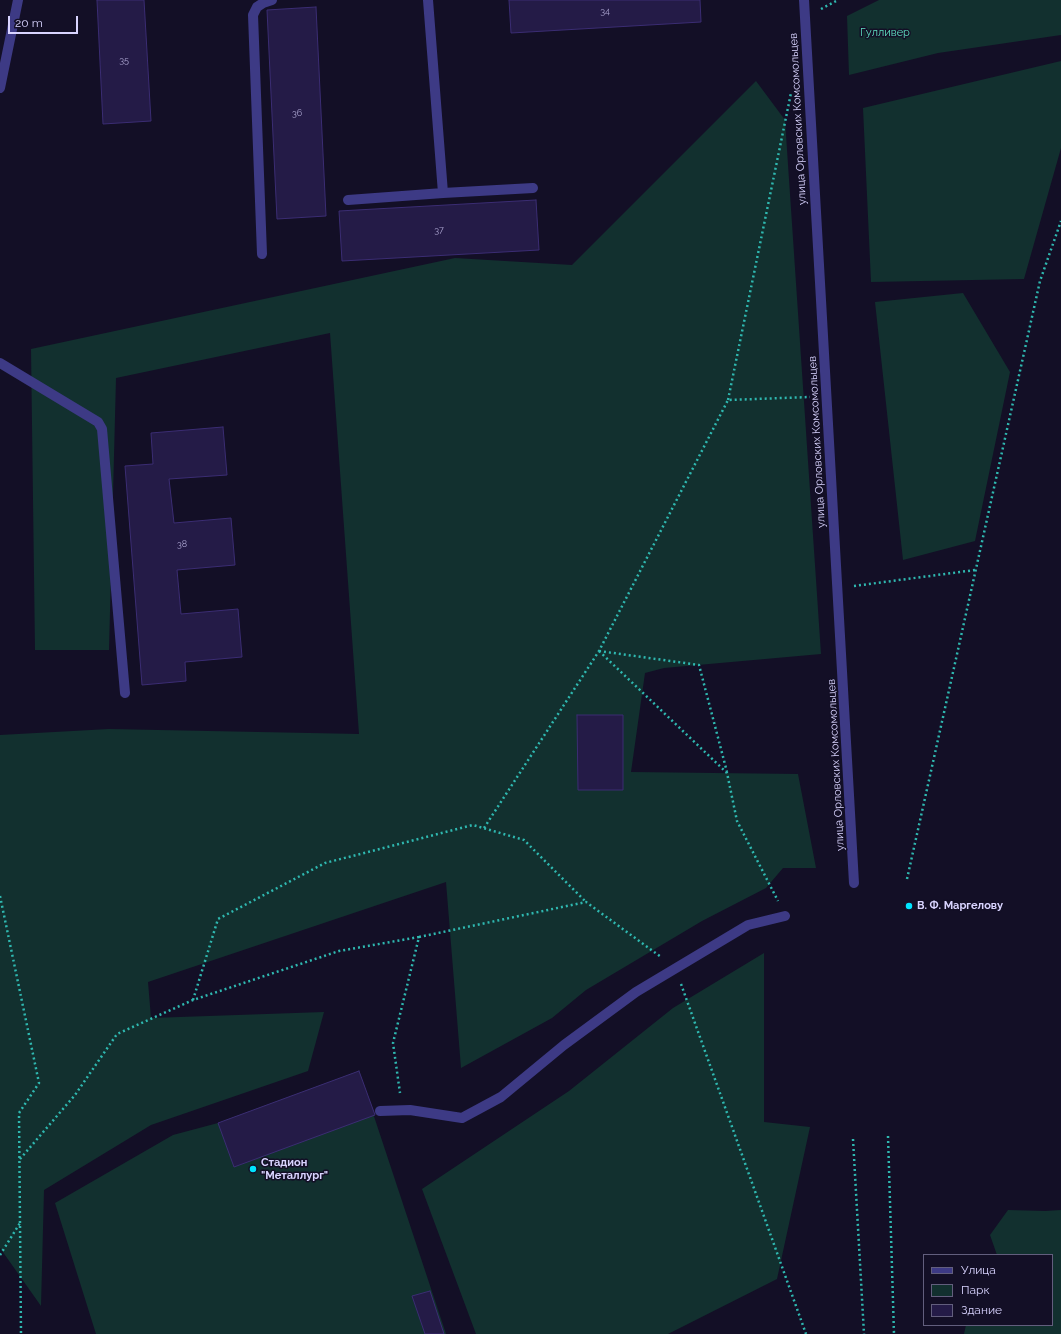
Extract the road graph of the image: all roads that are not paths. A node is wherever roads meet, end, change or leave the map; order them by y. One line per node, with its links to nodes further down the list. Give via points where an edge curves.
1 (18, 0): 5 (street)
2 (272, 0): 9 (street, via 257,7 253,15)
3 (428, 0): 7 (street)
4 (804, 0): 12 (street, улица Орловских Комсомольцев)
5 (0, 88)
6 (533, 188): 7 (street)
7 (443, 192): 8 (street)
8 (348, 200)
9 (262, 254)
10 (0, 363): 11 (street, via 98,422 102,429)
11 (125, 693)
12 (854, 883)
13 (785, 916): 14 (street, via 748,925 636,992 501,1097 462,1118 410,1110)
14 (380, 1111)

